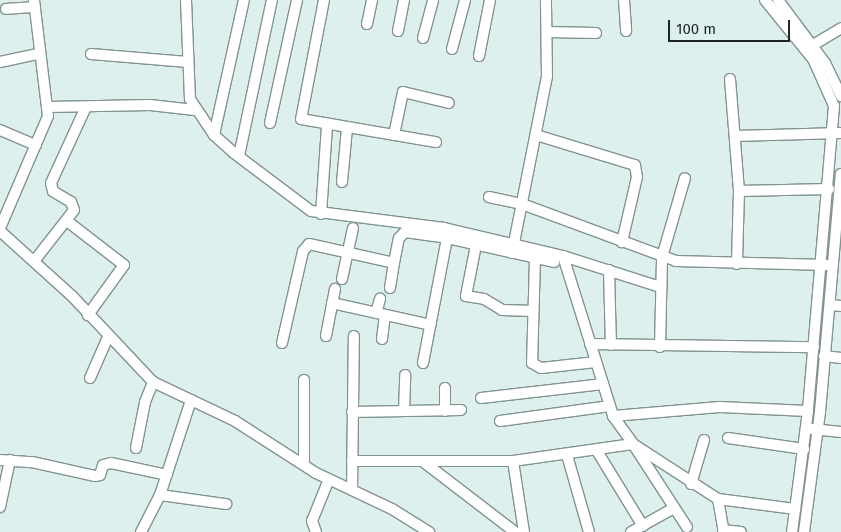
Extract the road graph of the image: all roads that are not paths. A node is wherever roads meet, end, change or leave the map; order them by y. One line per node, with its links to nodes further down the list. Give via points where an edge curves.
1 (186, 0): 30 (street)
2 (244, 0): 42 (street)
3 (272, 0): 48 (street)
4 (297, 0): 37 (street)
5 (324, 0): 38 (street, via 300,114 306,122)
6 (372, 0): 17 (street)
7 (404, 0): 19 (street)
8 (433, 0): 23 (street)
9 (465, 0): 25 (street)
10 (490, 0): 28 (street)
11 (546, 0): 21 (street)
12 (624, 0): 20 (street)
13 (765, 0): 24 (street)
14 (778, 0): 24 (street)
15 (34, 3): 16 (street); 26 (street)
16 (6, 9)
17 (367, 24)
18 (841, 28): 24 (street)
19 (398, 31)
20 (626, 31)
21 (547, 32): 22 (street); 44 (street, via 547,76)
22 (596, 33)
23 (423, 38)
24 (809, 47): 32 (street); 41 (street, via 827,85)
25 (452, 49)
26 (38, 54): 29 (street); 34 (street)
27 (91, 54): 30 (street)
28 (479, 56)
29 (0, 62)
30 (188, 62): 36 (street, via 190,99)
31 (730, 79): 45 (street)
32 (841, 96)
33 (449, 103): 43 (street, via 403,92)
34 (48, 107): 35 (street); 47 (street)
35 (86, 107): 36 (street, via 150,105); 58 (street, via 51,183 53,191 74,206)
36 (195, 110): 42 (street)
37 (270, 123)
38 (327, 125): 39 (street); 57 (street)
39 (347, 128): 43 (street); 51 (street)
40 (0, 130): 47 (street)
41 (838, 133): 45 (street); 52 (street)
42 (214, 135): 48 (street)
43 (394, 135): 46 (street)
44 (536, 136): 56 (street); 62 (street, via 635,165 637,177)
45 (735, 136): 54 (street)
46 (436, 142)
47 (36, 145): 60 (street)
48 (239, 156): 57 (street, via 299,205)
49 (841, 174): 53 (street)
50 (685, 178): 68 (street)
51 (342, 182)
52 (829, 189): 54 (street); 74 (street)
53 (840, 189): 64 (street)
54 (739, 190): 73 (street)
55 (489, 198): 56 (street)
56 (522, 204): 62 (street); 65 (street)
57 (321, 214): 65 (street, via 444,228)
58 (67, 221): 70 (street); 86 (street, via 124,265)
59 (353, 228): 66 (street)
60 (1, 232): 70 (street)
61 (447, 238): 63 (street); 72 (street, via 405,232 399,238); 87 (street)
62 (622, 242): 68 (street)
63 (476, 245): 65 (street); 84 (street, via 466,296 484,299 502,310)
64 (838, 247): 74 (street)
65 (513, 248): 67 (street); 69 (street)
66 (348, 252): 72 (street); 76 (street); 92 (street, via 315,244 305,247)
67 (563, 256): 75 (street); 93 (street)
68 (662, 257): 73 (street); 77 (street)
69 (535, 258): 71 (street); 84 (street)
70 (35, 260): 86 (street)
71 (554, 262)
72 (394, 263): 78 (street)
73 (737, 264): 74 (street)
74 (827, 265): 82 (street); 96 (street)
75 (609, 270): 77 (street); 94 (street)
76 (342, 279)
77 (661, 287): 95 (street)
78 (390, 288)
79 (335, 289): 81 (street)
80 (380, 299): 85 (street)
81 (332, 303): 85 (street); 88 (street)
82 (830, 305): 83 (street); 97 (street)
83 (841, 306)
84 (533, 311): 99 (street, via 531,359 535,367)
85 (381, 314): 87 (street); 91 (street)
86 (88, 315): 90 (street)
87 (431, 325): 100 (street)
88 (326, 336)
89 (354, 336): 114 (street)
90 (108, 337): 102 (street); 104 (street)
91 (382, 339)
92 (282, 343)
93 (590, 344): 94 (street); 99 (street)
94 (611, 345): 95 (street)
95 (660, 347): 96 (street)
96 (814, 347): 113 (street)
97 (824, 356): 98 (street); 117 (street)
98 (841, 358)
99 (596, 362): 105 (street)
100 (423, 364)
101 (405, 375): 110 (street)
102 (90, 378)
103 (304, 380): 130 (street)
104 (153, 382): 108 (street); 122 (street, via 145,402)
105 (603, 384): 107 (street); 112 (street)
106 (445, 388): 111 (street)
107 (481, 398)
108 (191, 400): 130 (street, via 235,421); 131 (street)
109 (461, 410): 111 (street)
110 (404, 411): 111 (street); 114 (street)
111 (445, 411)
112 (611, 411): 113 (street, via 720,407); 115 (street); 121 (street)
113 (808, 411): 116 (street)
114 (352, 412): 127 (street)
115 (500, 421)
116 (806, 429): 117 (street); 123 (street)
117 (818, 430): 118 (street); 153 (street)
118 (841, 432)
119 (728, 438): 123 (street)
120 (704, 440): 133 (street)
121 (633, 444): 124 (street); 133 (street); 139 (street)
122 (136, 448)
123 (804, 449): 140 (street)
124 (597, 451): 125 (street); 141 (street)
125 (567, 455): 128 (street); 149 (street)
126 (5, 460): 131 (street, via 95,476 100,475 103,464 111,463); 138 (street)
127 (352, 461): 129 (street); 134 (street)
128 (513, 461): 129 (street); 148 (street)
129 (425, 463): 147 (street)
130 (304, 465): 132 (street)
131 (167, 475): 135 (street)
132 (329, 479): 134 (street); 145 (street, via 312,521)
133 (691, 484): 136 (street)
134 (352, 490): 146 (street)
135 (160, 496): 137 (street); 144 (street)
136 (718, 499): 140 (street); 143 (street)
137 (226, 504)
138 (0, 507)
139 (674, 508): 141 (street); 142 (street)
140 (795, 508): 152 (street)
141 (643, 526): 150 (street)
142 (687, 527)
143 (723, 531): 151 (street)
144 (141, 532)
145 (316, 532)
146 (430, 532)
147 (515, 532)
148 (524, 532)
149 (589, 532)
150 (631, 532)
151 (741, 532)
152 (792, 532)
153 (804, 532)

